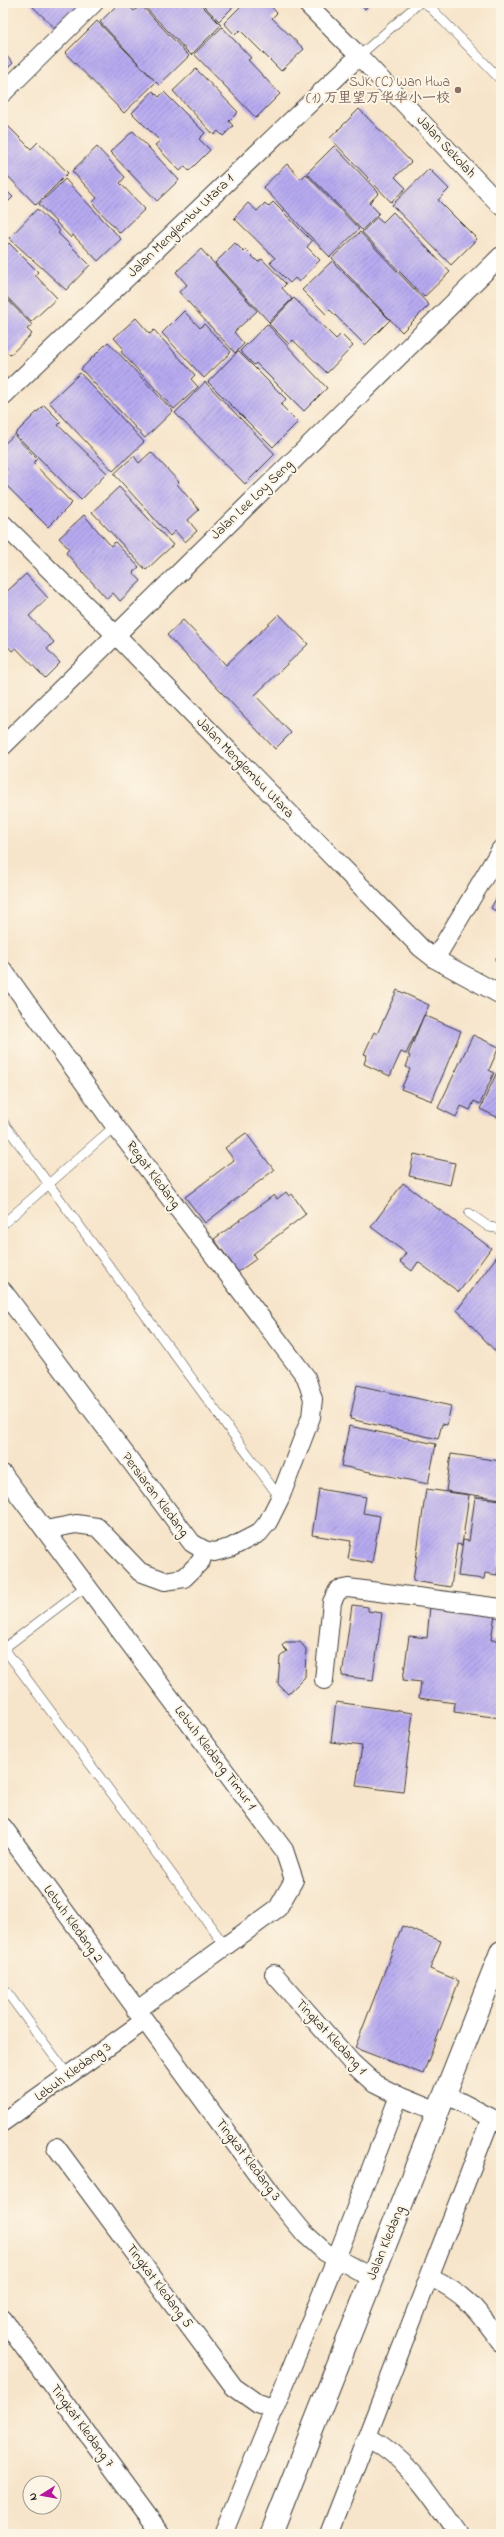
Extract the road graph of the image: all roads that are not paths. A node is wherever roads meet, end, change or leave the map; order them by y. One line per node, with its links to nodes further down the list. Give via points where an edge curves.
1 (94, 3): 7 (street)
2 (306, 3): 5 (street, Jalan Sekolah)
3 (419, 3): 5 (lane)
4 (426, 3): 6 (lane)
5 (359, 56): 8 (street, Jalan Sekolah); 10 (street, Jalan Menglembu Utara 1)
6 (501, 80)
7 (3, 93)
8 (501, 206)
9 (501, 256): 12 (street, Jalan Lee Loy Seng)
10 (3, 396)
11 (3, 524): 12 (street, Jalan Menglembu Utara)
12 (115, 634): 13 (street, Jalan Lee Loy Seng); 15 (street, Jalan Menglembu Utara, via 421,948)
13 (3, 746)
14 (501, 849): 15 (street)
15 (435, 959): 17 (street, Jalan Menglembu Utara)
16 (3, 970): 19 (street, Regat Kledang)
17 (501, 994)
18 (3, 1122): 20 (lane)
19 (115, 1126): 20 (lane); 26 (street, Regat Kledang, via 306,1377 313,1399 311,1417)
20 (50, 1183): 22 (lane); 26 (lane)
21 (469, 1213): 23 (lane, via 489,1227)
22 (3, 1224)
23 (501, 1229)
24 (3, 1291): 28 (street, Persiaran Kledang, via 180,1529 192,1543)
25 (3, 1474): 27 (street, Lebuh Kledang Timur 1)
26 (280, 1498): 28 (street, via 268,1522 259,1533 230,1548 214,1552)
27 (45, 1530): 28 (street, via 76,1524 97,1527 140,1572 165,1581 184,1578 201,1561); 29 (street, Lebuh Kledang Timur 1)
28 (204, 1550)
29 (86, 1586): 31 (lane); 34 (street, Lebuh Kledang Timur 1, via 284,1850 294,1880 278,1908)
30 (501, 1608): 32 (street, via 348,1588 338,1590 332,1602)
31 (3, 1648): 34 (lane)
32 (324, 1680)
33 (3, 1827): 38 (street, Lebuh Kledang 2)
34 (226, 1947): 38 (street, Lebuh Kledang Timur 1)
35 (501, 1952): 41 (main road, Jalan Kledang)
36 (274, 1974): 40 (street, Tingkat Kledang 1, via 352,2063 375,2084)
37 (3, 1987): 39 (lane)
38 (140, 2016): 39 (street, Lebuh Kledang 3); 45 (street, Tingkat Kledang 3, via 272,2194 305,2234)
39 (68, 2075): 43 (street, Lebuh Kledang 3)
40 (399, 2096): 41 (street, Tingkat Kledang 1); 45 (street)
41 (442, 2103): 42 (street, Tingkat Kledang 1); 47 (main road, Jalan Kledang)
42 (496, 2121): 46 (street)
43 (3, 2122)
44 (56, 2147): 50 (street, Tingkat Kledang 5, via 234,2387 258,2404)
45 (336, 2260): 47 (street, Tingkat Kledang 3); 50 (street)
46 (430, 2277): 49 (street, via 452,2287 475,2307); 51 (street)
47 (372, 2278): 54 (main road, Jalan Kledang)
48 (3, 2318): 52 (street, Tingkat Kledang 7)
49 (501, 2342)
50 (275, 2410): 53 (street)
51 (368, 2437): 55 (street); 56 (street, via 389,2448 410,2468)
52 (161, 2534)
53 (223, 2534)
54 (271, 2534)
55 (329, 2534)
56 (458, 2534)

